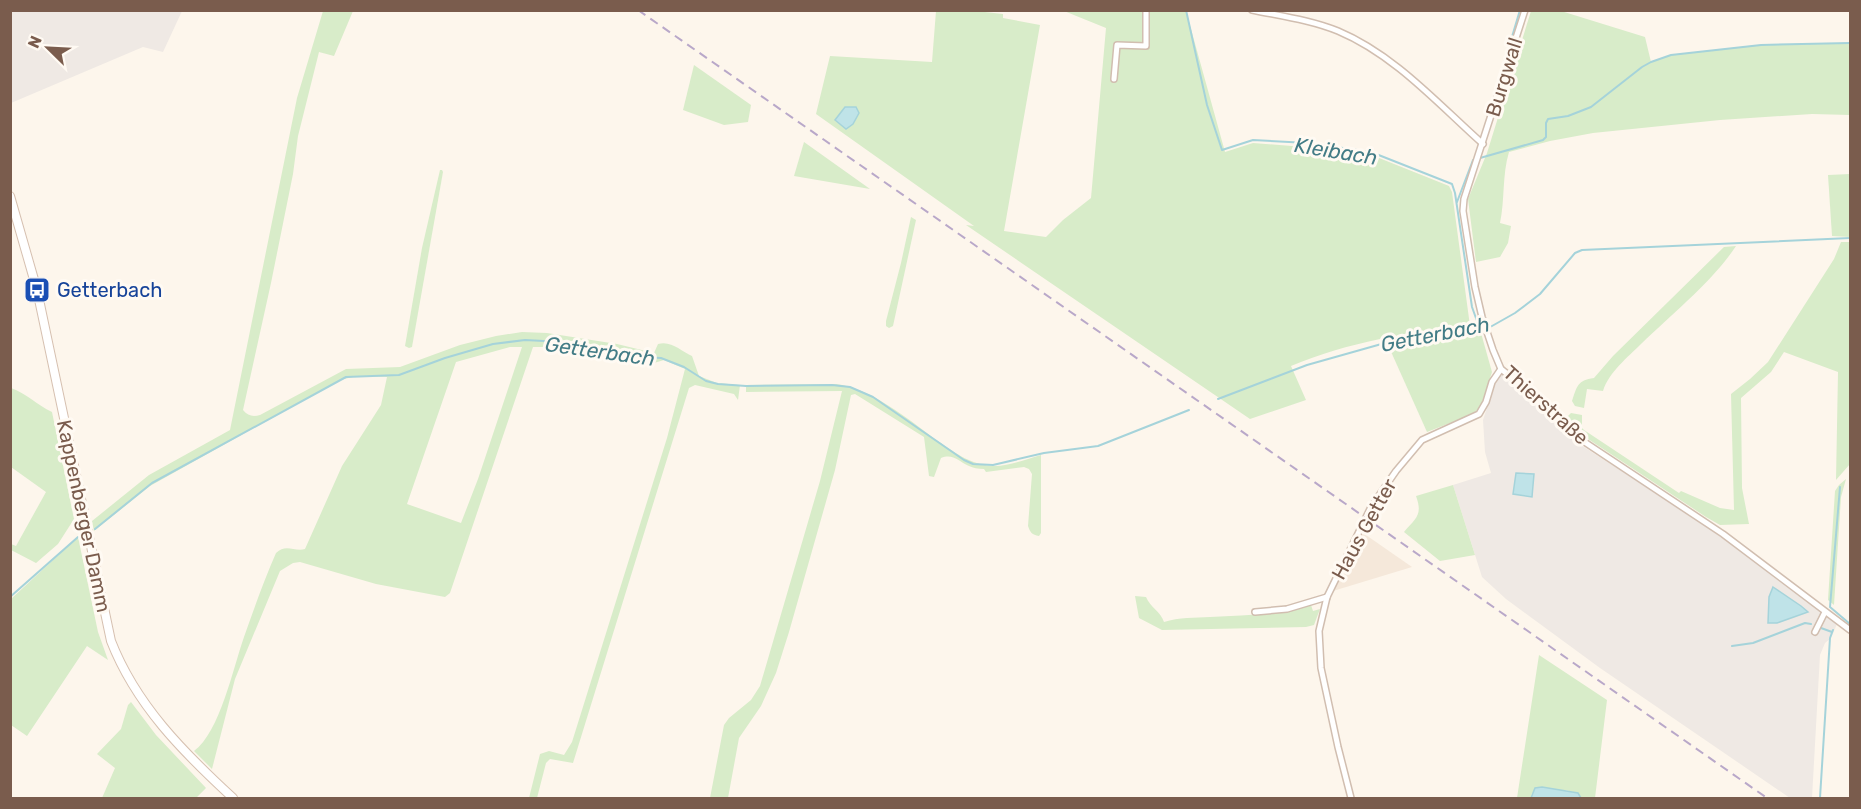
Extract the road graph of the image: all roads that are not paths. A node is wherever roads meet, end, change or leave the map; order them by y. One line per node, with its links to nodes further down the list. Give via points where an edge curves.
1 (1146, 10): 4 (street, via 1146,46 1117,45)
2 (1252, 10): 5 (street, via 1318,25 1362,43 1396,66)
3 (1525, 10): 5 (street, Burgwall)
4 (1114, 79)
5 (1483, 144): 7 (street, Thierstraße, via 1463,211 1475,287)
6 (10, 196): 13 (main road, Kappenberger Damm, via 37,290 111,641 129,680 152,714)
7 (1502, 369): 8 (street, Haus Getter, via 1479,414 1422,440 1396,471 1371,507); 10 (street, Thierstraße, via 1554,411 1583,441 1723,534)
8 (1327, 597): 9 (street, Haus Getter, via 1287,609); 14 (street, Haus Getter, via 1319,631 1321,668)
9 (1255, 612)
10 (1825, 612): 11 (street, Thierstraße); 12 (street)
11 (1851, 630)
12 (1815, 632)
13 (233, 798)
14 (1351, 798)

